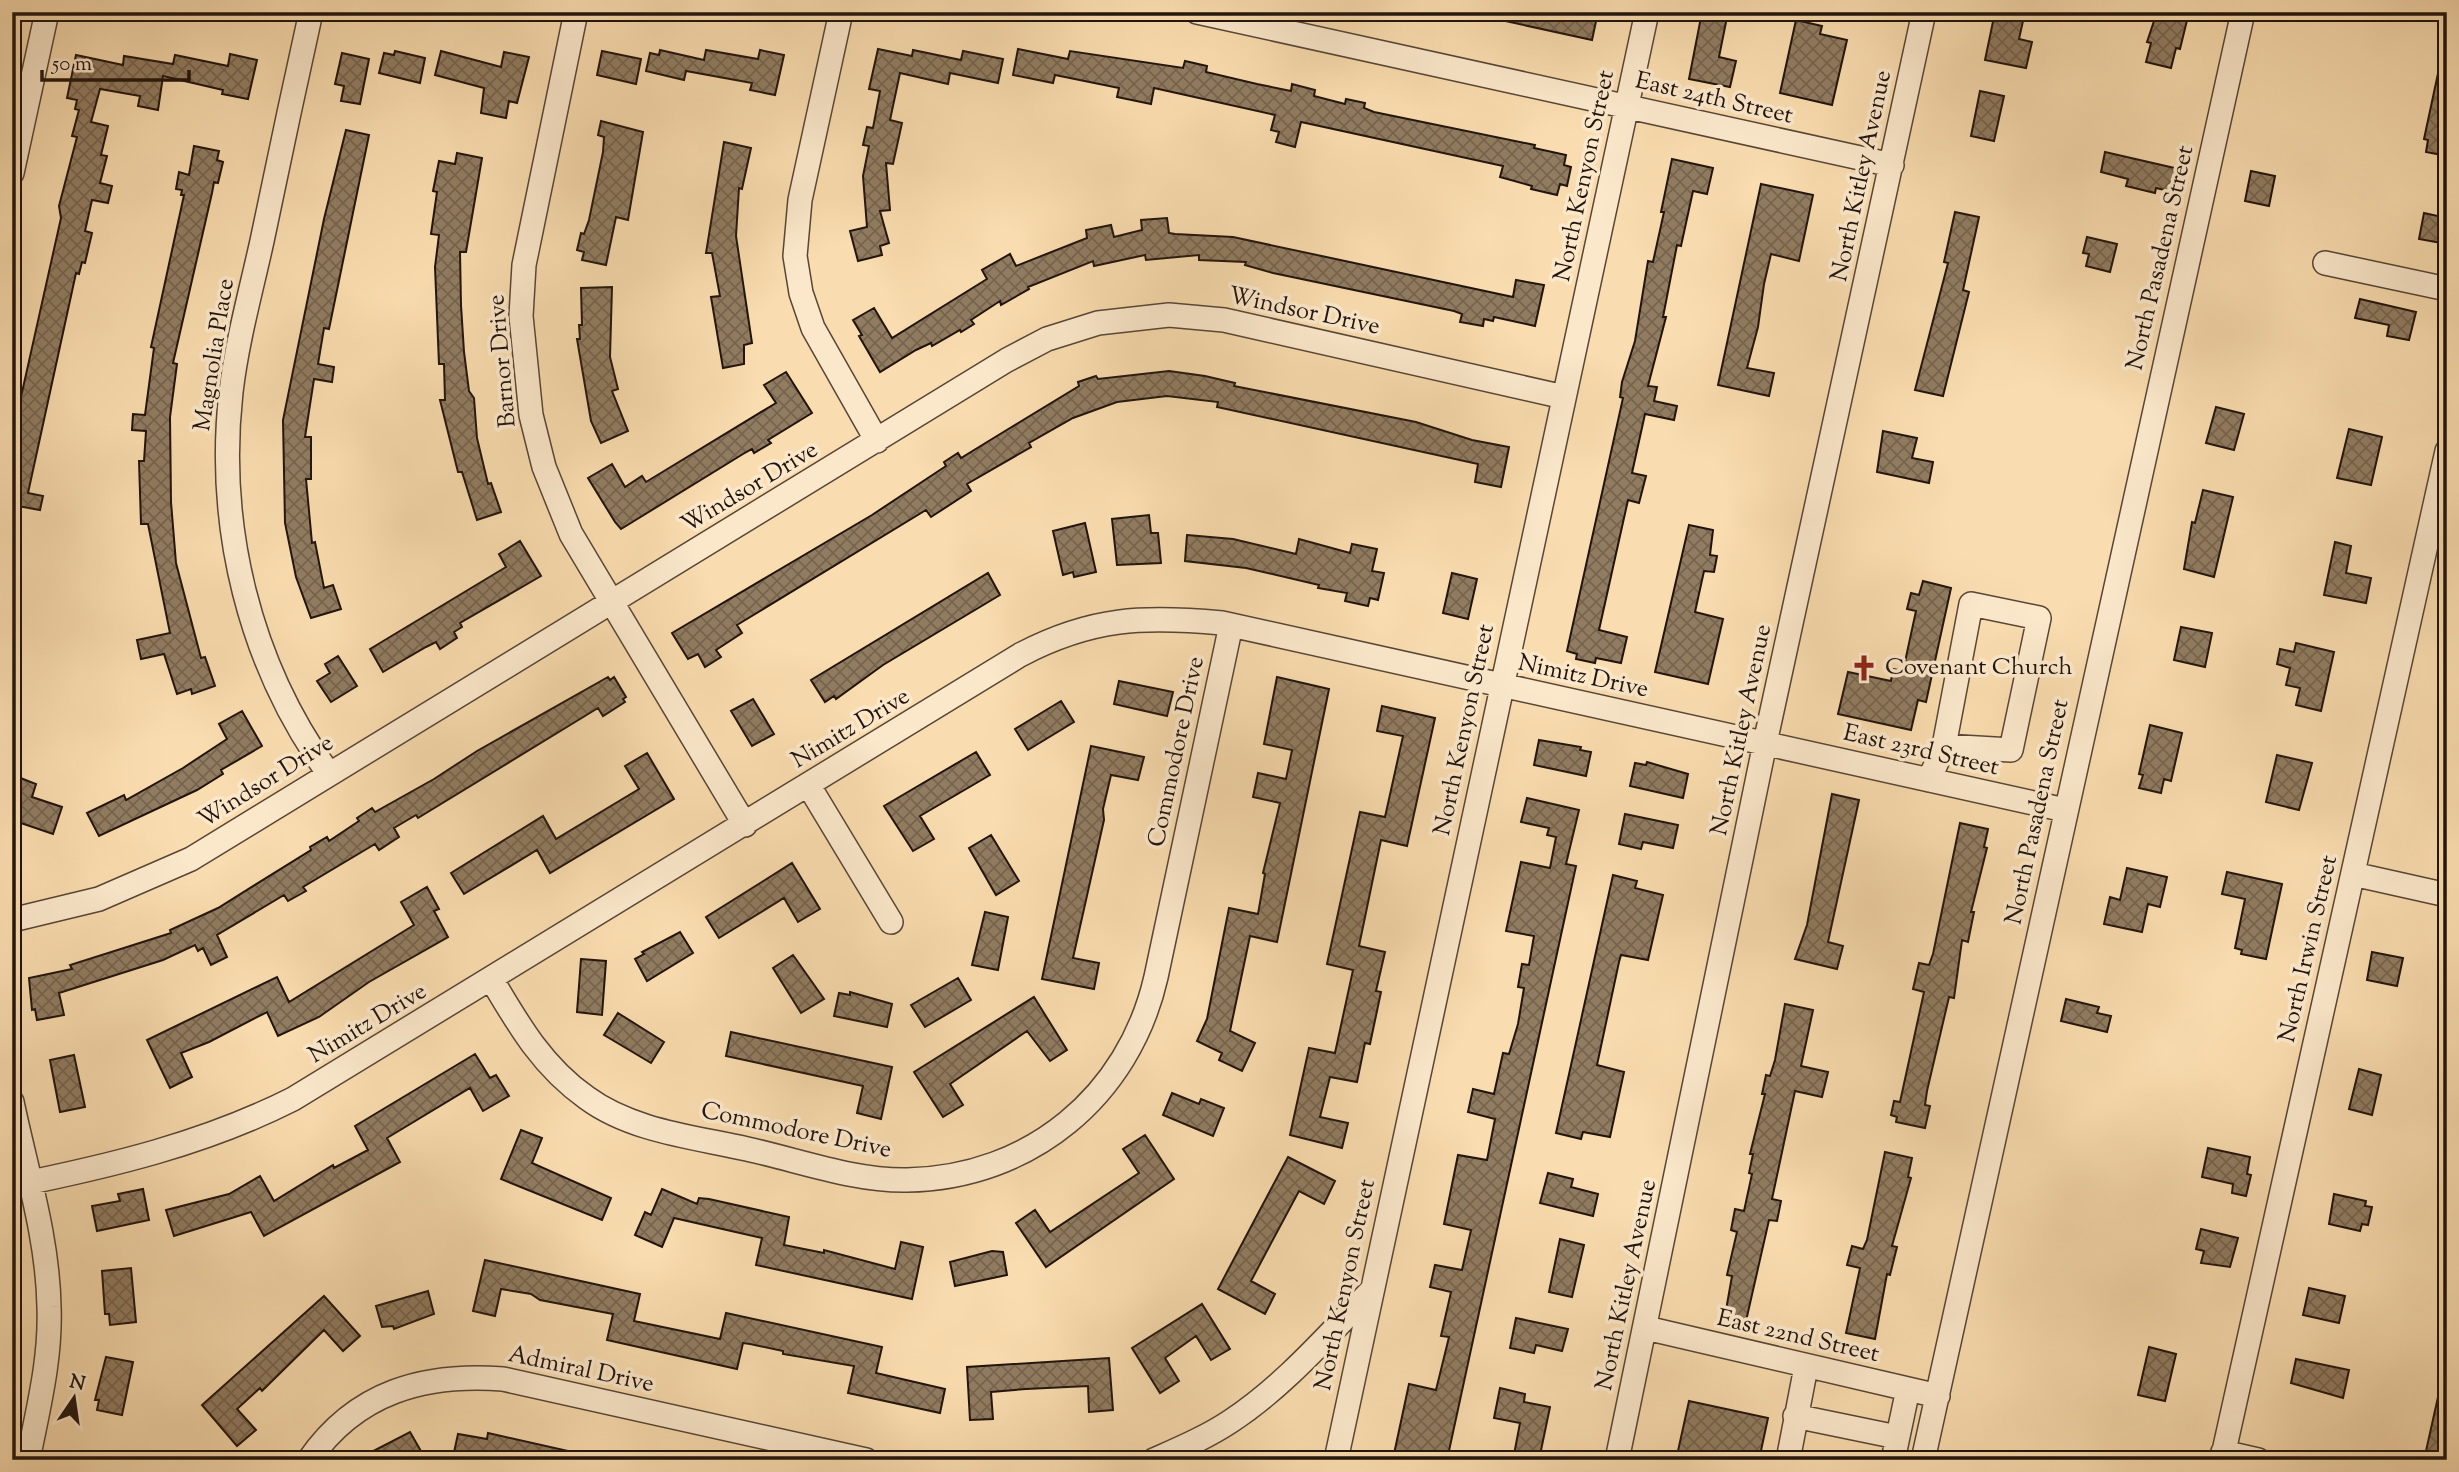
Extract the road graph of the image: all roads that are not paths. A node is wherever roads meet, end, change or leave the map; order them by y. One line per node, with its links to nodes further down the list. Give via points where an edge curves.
1 (47, 12): 11 (street)
2 (311, 12): 22 (street, Magnolia Place, via 235,363 227,461 232,534 249,613 275,681)
3 (576, 12): 17 (street, Barnor Drive, via 527,241 521,316 527,391 544,467 571,534)
4 (841, 12): 15 (street, via 798,210 796,256 801,293 813,328)
5 (1197, 12): 9 (street, East 24th Street)
6 (1647, 12): 9 (street, North Kenyon Street)
7 (1924, 12): 10 (street, North Kitley Avenue)
8 (2243, 12): 25 (street, North Pasadena Street)
9 (1627, 106): 10 (street, East 24th Street); 14 (street, North Kenyon Street)
10 (1892, 164): 20 (street, North Kitley Avenue)
11 (12, 173)
12 (2325, 263): 13 (street)
13 (2447, 289)
14 (1564, 397): 15 (street, Windsor Drive, via 1224,320 1142,316 1098,323 1038,343); 19 (street, North Kenyon Street)
15 (877, 441): 17 (street, Windsor Drive)
16 (2447, 451): 27 (street, North Irwin Street)
17 (611, 604): 22 (street, Windsor Drive); 26 (street, Barnor Drive)
18 (1231, 625): 19 (street, Nimitz Drive); 24 (street, Nimitz Drive, via 1141,618 1061,636 1020,655); 31 (street, Commodore Drive, via 1156,977 1141,1027 1120,1067 1086,1108 1043,1142 1012,1158 943,1178 872,1177 625,1119 586,1097 551,1068)
19 (1502, 686): 20 (street, Nimitz Drive); 34 (street, North Kenyon Street)
20 (1765, 743): 23 (street, East 23rd Street); 35 (street, North Kitley Avenue)
21 (1944, 746): 21 (street, via 2011,750 2039,618 1970,604); 23 (street)
22 (329, 774): 29 (street, Windsor Drive, via 159,875 91,901)
23 (1929, 780): 25 (street, East 23rd Street)
24 (809, 786): 26 (street, Nimitz Drive); 30 (street)
25 (2065, 810): 38 (street, North Pasadena Street)
26 (745, 825): 31 (street, Nimitz Drive)
27 (2353, 874): 28 (street); 41 (street, North Irwin Street)
28 (2447, 895)
29 (12, 920)
30 (891, 922)
31 (492, 980): 33 (street, Nimitz Drive, via 261,1115 150,1156)
32 (12, 1102): 33 (street)
33 (21, 1184): 42 (street, via 47,1270 49,1307 45,1371)
34 (1371, 1291): 45 (street, via 1259,1401 1212,1433); 46 (street, North Kenyon Street)
35 (1646, 1328): 36 (street, East 22nd Street); 47 (street, North Kitley Avenue)
36 (1806, 1367): 37 (street, East 22nd Street); 39 (street)
37 (1908, 1389): 38 (street, East 22nd Street); 40 (street)
38 (1938, 1396): 49 (street, North Pasadena Street)
39 (1796, 1416): 40 (street); 48 (street)
40 (1895, 1448)
41 (2222, 1456): 50 (street)
42 (28, 1460)
43 (309, 1460): 44 (street, Admiral Drive, via 333,1431 378,1398 421,1381 467,1376 503,1379)
44 (866, 1460)
45 (1154, 1460)
46 (1336, 1460)
47 (1617, 1460)
48 (1788, 1460)
49 (1923, 1460)
50 (2258, 1460)

